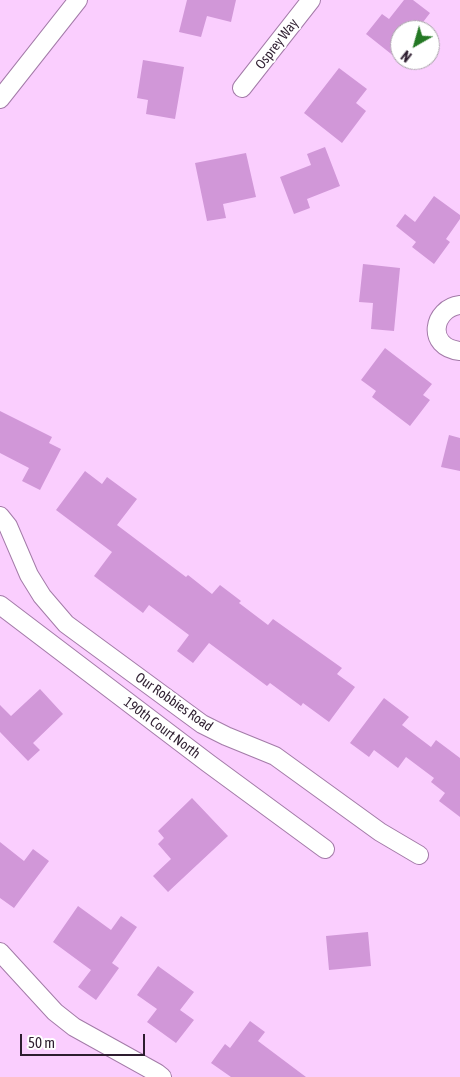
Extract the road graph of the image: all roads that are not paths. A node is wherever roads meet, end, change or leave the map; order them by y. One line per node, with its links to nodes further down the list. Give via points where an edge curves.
1 (78, 0): 4 (street)
2 (311, 0): 3 (street, Osprey Way)
3 (242, 88)
4 (0, 99)
5 (460, 305): 6 (street, via 446,312 435,332 440,342 451,350)
6 (460, 351)
7 (0, 516): 10 (street, Our Robbies Road, via 8,526 29,575 66,624 202,724 276,756 380,832)
8 (0, 605): 9 (street, 190th Court North)
9 (326, 848)
10 (419, 855)
11 (0, 952): 12 (street, via 55,1012 74,1027)
12 (162, 1077)

